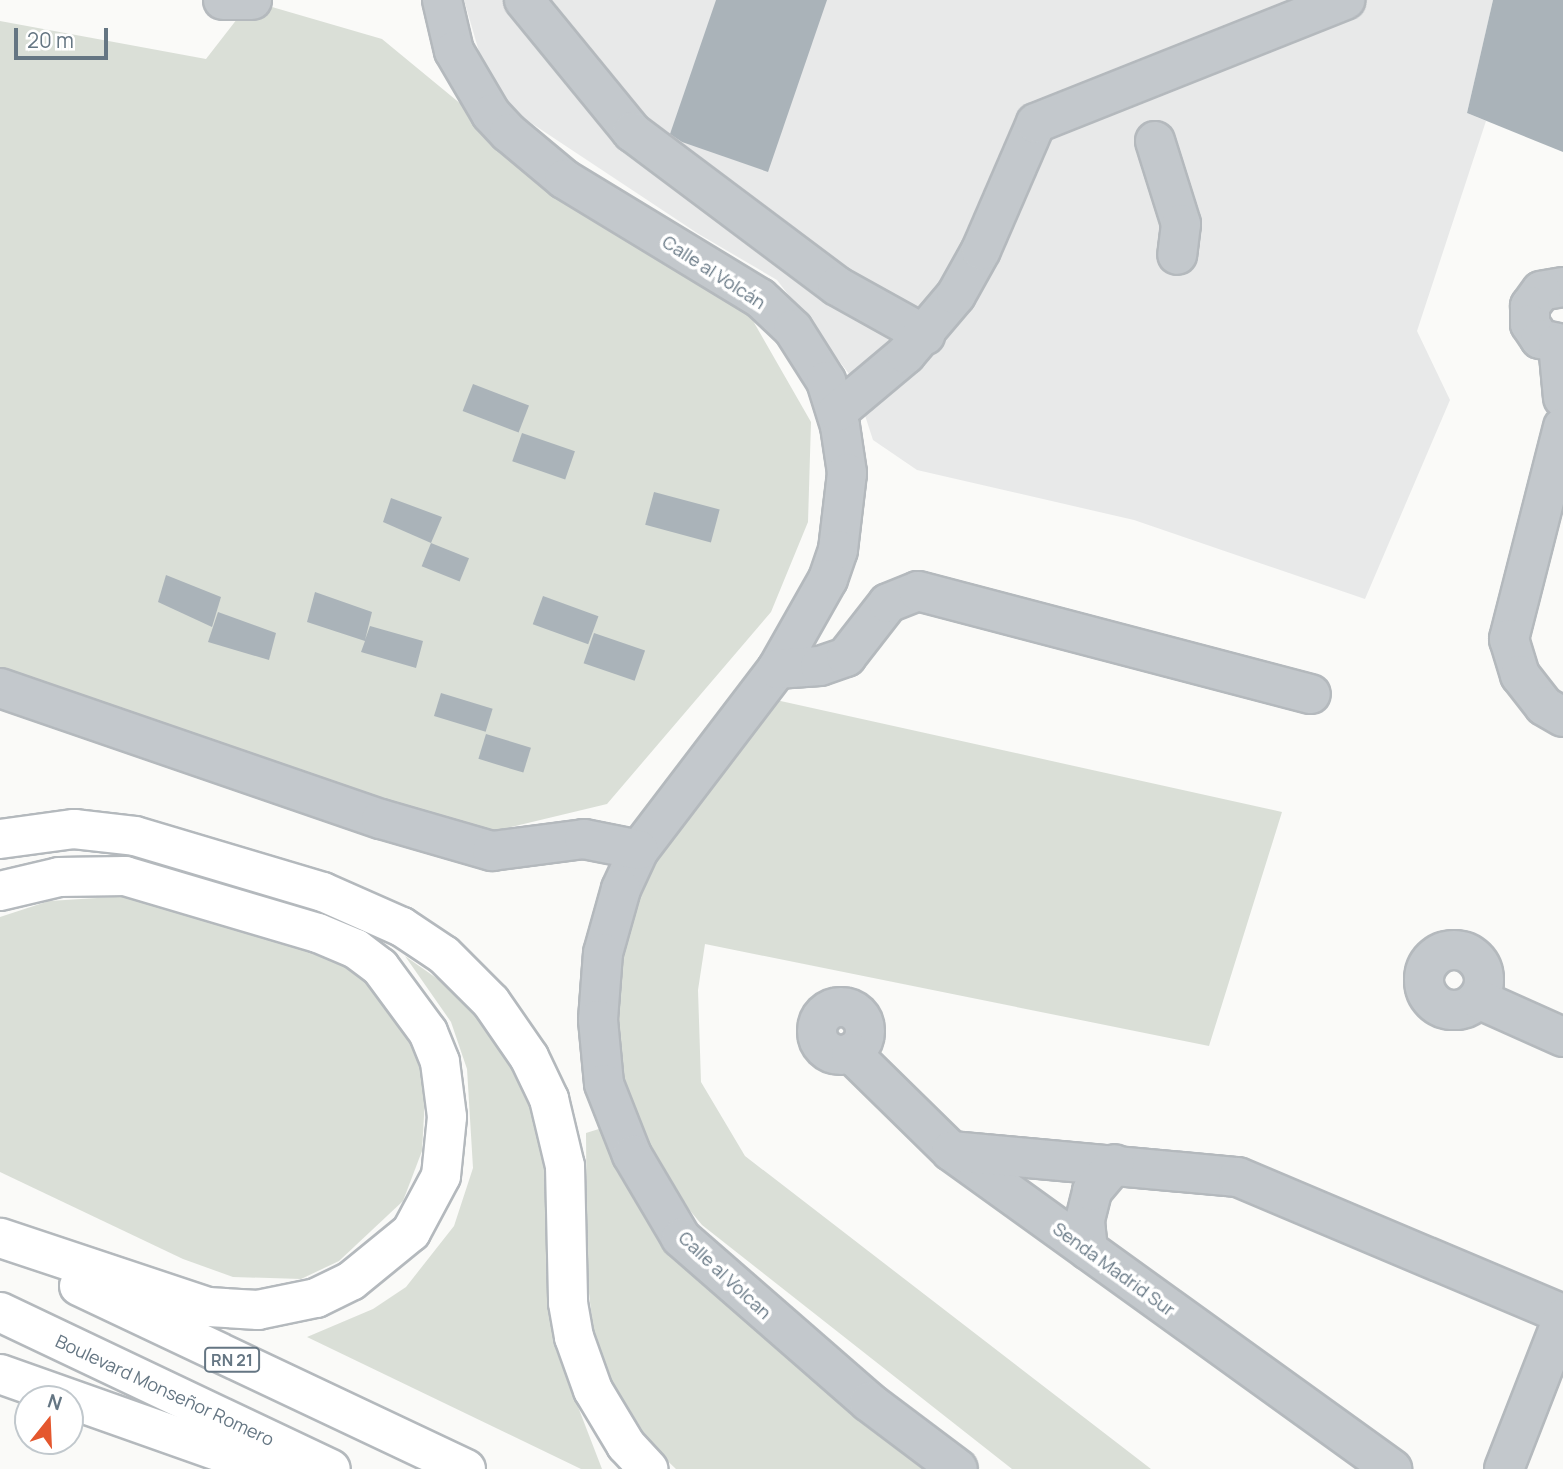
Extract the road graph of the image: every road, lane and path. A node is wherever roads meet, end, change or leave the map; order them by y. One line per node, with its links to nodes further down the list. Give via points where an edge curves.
1 (223, 0): 2 (street)
2 (252, 0)
3 (442, 0): 14 (street, Calle al Volcán, via 454,51 491,114 509,133 564,179 760,298 793,329 814,359)
4 (524, 0): 11 (street, via 632,132 837,286)
5 (1266, 0): 7 (street)
6 (1345, 0): 7 (street)
7 (1251, 37): 11 (street, via 1036,123 981,250 956,295)
8 (1155, 141): 9 (street, via 1181,224)
9 (1177, 256)
10 (1563, 287): 12 (street, via 1541,291 1530,306 1530,324 1541,339)
11 (925, 335): 14 (street)
12 (1560, 344): 13 (street)
13 (1563, 398)
14 (836, 412): 16 (street, Calle al Volcán, via 848,473 838,550 823,590)
15 (1563, 427): 19 (street, via 1509,639 1520,675 1544,706)
16 (777, 669): 18 (street, via 820,666 846,657 888,603 918,591); 21 (street, Calle al Volcán)
17 (0, 688): 21 (street, via 382,819 492,851 584,839)
18 (1311, 694)
19 (1563, 717)
20 (0, 839): 37 (highway, via 74,829 135,836 323,892 402,927 444,955 491,1002 529,1057 549,1099 565,1166 568,1304 574,1337 593,1390 626,1445)
21 (639, 850): 38 (street, Calle al Volcan, via 608,926 598,1020 604,1083 632,1155 681,1238 713,1269 869,1402)
22 (0, 891): 28 (highway, via 58,877 125,876 305,929 356,949 380,967 428,1032 440,1062 447,1117 441,1176 411,1232 352,1281 316,1298 258,1310 208,1307)
23 (1478, 999): 24 (street)
24 (1563, 1037)
25 (851, 1053): 26 (street, Senda Madrid Sur)
26 (951, 1151): 27 (street); 30 (street, Senda Madrid Sur)
27 (1115, 1164): 30 (street, via 1092,1191 1085,1220); 32 (street, via 1238,1177)
28 (0, 1238)
29 (0, 1247): 36 (highway, RN 21)
30 (1088, 1250): 39 (street, Senda Madrid Sur)
31 (0, 1312): 35 (highway, Boulevard Monseñor Romero)
32 (1563, 1316): 40 (street)
33 (0, 1374): 34 (highway)
34 (269, 1469)
35 (331, 1469)
36 (466, 1469)
37 (648, 1469)
38 (958, 1469)
39 (1392, 1469)
40 (1504, 1469)

